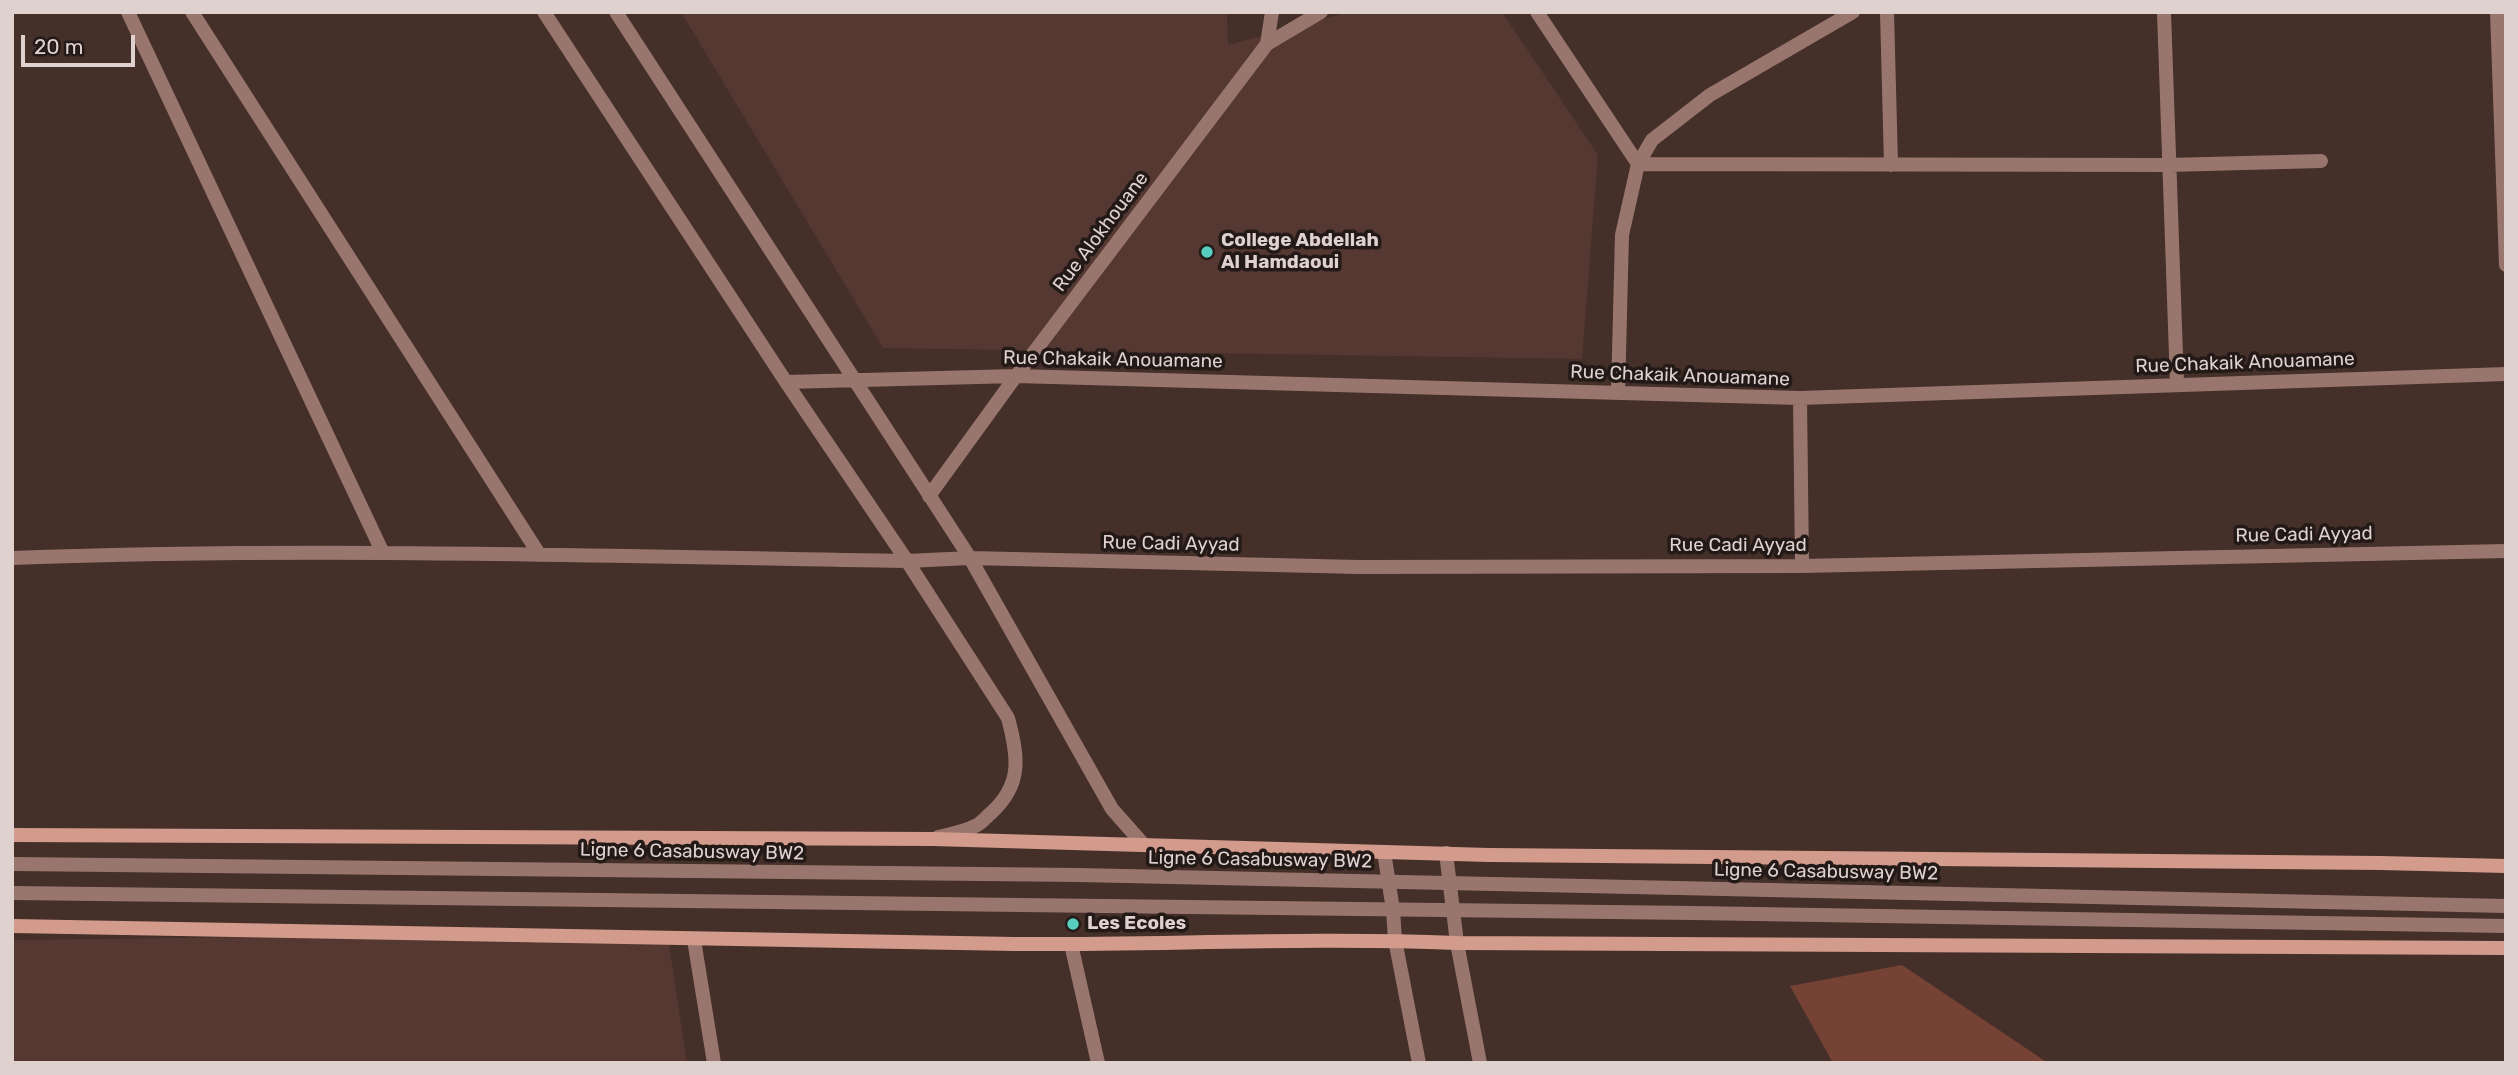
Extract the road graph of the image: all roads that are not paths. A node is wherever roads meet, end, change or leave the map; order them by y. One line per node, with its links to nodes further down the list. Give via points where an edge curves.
1 (128, 12): 27 (street)
2 (192, 12): 29 (street)
3 (544, 12): 22 (street)
4 (616, 12): 21 (street)
5 (1272, 12): 12 (street)
6 (1321, 12): 12 (street, Rue Alokhouane)
7 (1536, 12): 15 (street)
8 (1853, 12): 15 (street, via 1710,95 1652,140)
9 (1887, 12): 16 (street)
10 (2164, 12): 17 (street)
11 (2497, 12): 13 (street)
12 (1267, 44): 20 (street, Rue Alokhouane)
13 (2503, 64): 18 (street)
14 (2321, 161): 17 (street)
15 (1638, 164): 16 (street); 24 (street, via 1622,235)
16 (1891, 165): 17 (street)
17 (2168, 166): 23 (street)
18 (2506, 265)
19 (2506, 374): 23 (street, Rue Chakaik Anouamane)
20 (1016, 376): 21 (street, Rue Chakaik Anouamane); 24 (street, Rue Chakaik Anouamane); 26 (street, Rue Alokhouane)
21 (853, 381): 22 (street, Rue Chakaik Anouamane); 26 (street)
22 (786, 382): 32 (street)
23 (2177, 384): 25 (street, Rue Chakaik Anouamane)
24 (1618, 393): 25 (street, Rue Chakaik Anouamane)
25 (1800, 398): 33 (street)
26 (929, 496): 31 (street)
27 (382, 551): 29 (street, Rue Cadi Ayyad); 30 (street, Rue Cadi Ayyad)
28 (2506, 551): 33 (street, Rue Cadi Ayyad)
29 (539, 554): 32 (street, Rue Cadi Ayyad)
30 (12, 558)
31 (970, 558): 32 (street, Rue Cadi Ayyad); 33 (street, Rue Cadi Ayyad, via 1359,567); 36 (street, via 1112,809)
32 (907, 561): 35 (street, via 1008,718 1015,746 1012,790 999,806 976,826)
33 (1802, 566)
34 (12, 835): 35 (main road)
35 (933, 839): 36 (main road)
36 (1143, 844): 37 (main road)
37 (1384, 852): 38 (main road); 41 (street)
38 (1446, 853): 40 (main road); 42 (street)
39 (12, 864): 41 (street, Ligne 6 Casabusway BW2)
40 (2506, 866)
41 (1388, 882): 42 (street, Ligne 6 Casabusway BW2); 45 (street)
42 (1449, 883): 44 (street, Ligne 6 Casabusway BW2); 46 (street)
43 (12, 893): 45 (street)
44 (2506, 906)
45 (1393, 910): 46 (street); 50 (street)
46 (1452, 910): 48 (street); 51 (street)
47 (12, 926): 49 (main road)
48 (2506, 926)
49 (694, 940): 52 (main road); 54 (street)
50 (1395, 940): 51 (main road); 52 (main road); 56 (street)
51 (1457, 943): 53 (main road); 57 (street)
52 (1071, 944): 55 (street)
53 (2506, 948)
54 (714, 1063)
55 (1098, 1063)
56 (1419, 1063)
57 (1480, 1063)

